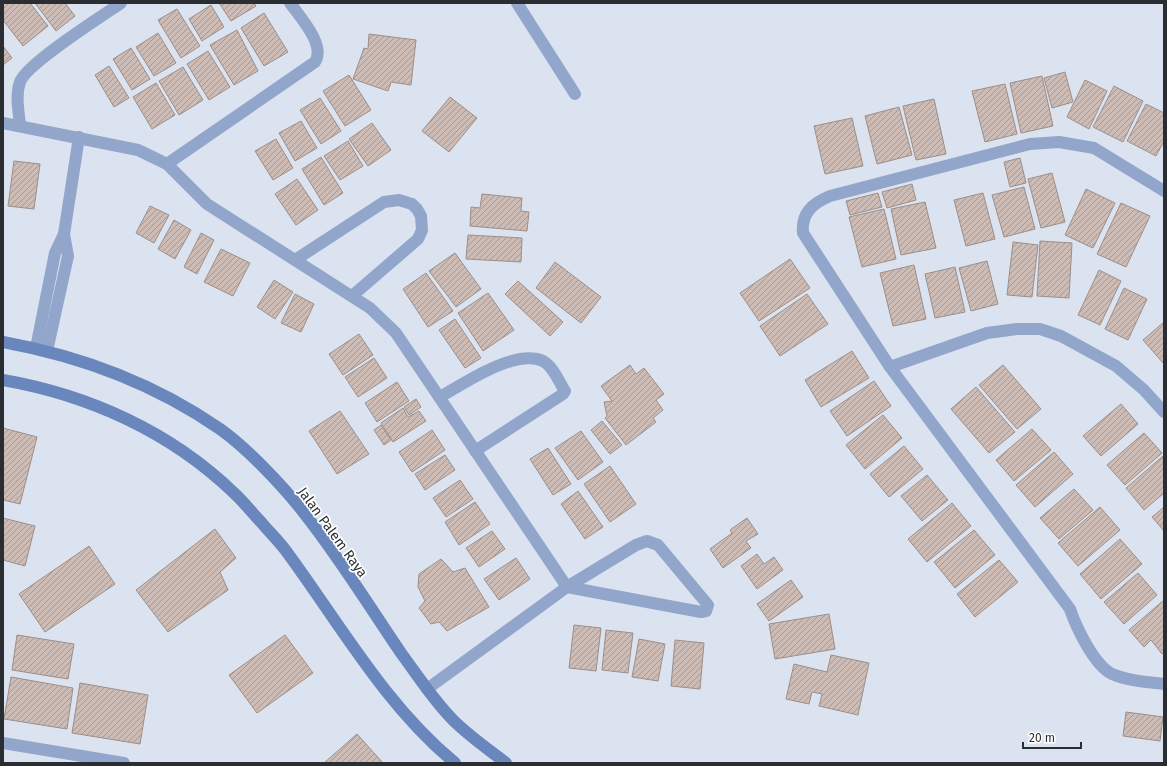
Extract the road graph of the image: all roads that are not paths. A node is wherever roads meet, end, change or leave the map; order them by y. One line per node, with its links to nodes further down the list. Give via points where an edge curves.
1 (122, 3): 6 (street, via 64,42 23,76 18,93)
2 (290, 3): 8 (street, via 315,39 318,52 315,62)
3 (517, 3): 4 (street)
4 (576, 94)
5 (3, 123): 6 (street)
6 (20, 126): 7 (street)
7 (79, 137): 8 (street, via 138,150); 13 (street, via 64,234 55,253)
8 (167, 164): 10 (street, via 207,204)
9 (1164, 191): 14 (street, via 1094,148 1059,142 1030,144 818,201 805,216 803,233)
10 (295, 260): 11 (street); 11 (street, via 384,202 399,200 412,204 418,209 423,224 418,239)
11 (352, 296): 16 (street, via 370,308 396,334)
12 (3, 342): 13 (street, Jalan Palem Raya)
13 (41, 350): 21 (street, Jalan Palem Raya, via 109,370 167,396 221,430 253,458 304,512)
14 (890, 367): 17 (street, via 987,333 1017,328 1040,329 1061,336 1116,366 1144,390); 20 (street, via 1070,609 1078,632 1094,656 1111,674 1134,681)
15 (3, 380): 24 (street, via 89,402 144,427 196,460 234,493 288,553 384,690 430,743)
16 (440, 397): 18 (street); 18 (street, via 507,363 535,359 549,366 565,391 563,394)
17 (1164, 412)
18 (475, 451): 19 (street)
19 (567, 587): 19 (street, via 636,545 647,542 658,545 708,605 706,611 701,612); 21 (street)
20 (1164, 684)
21 (427, 689): 25 (street, Jalan Palem Raya, via 452,719)
22 (3, 743): 23 (street)
23 (124, 763)
24 (455, 763)
25 (506, 763)

